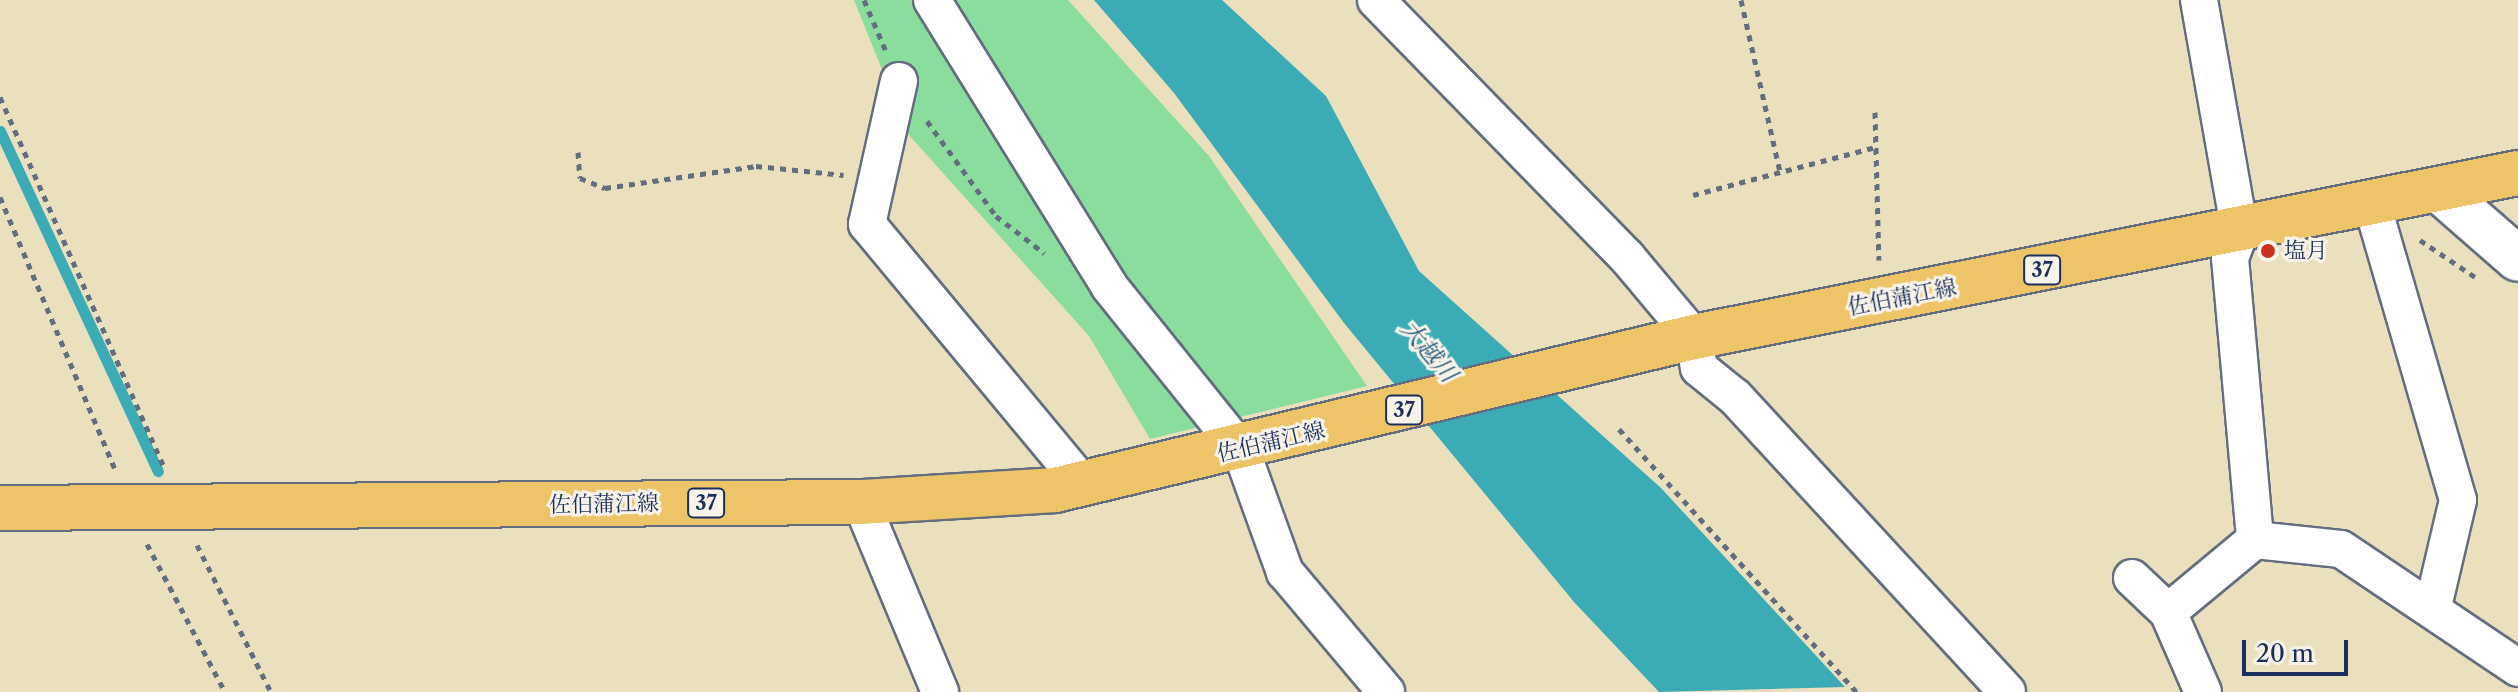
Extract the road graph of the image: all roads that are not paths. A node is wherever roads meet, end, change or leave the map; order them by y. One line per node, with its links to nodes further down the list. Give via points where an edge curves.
1 (932, 0): 11 (street, via 1109,286)
2 (1376, 0): 10 (street, via 1626,256)
3 (2199, 0): 8 (street)
4 (899, 81): 12 (street, via 867,224)
5 (2518, 173): 6 (main road, 佐伯蒲江線 / 37)
6 (2440, 191): 7 (main road, 佐伯蒲江線 / 37); 9 (street)
7 (2372, 204): 8 (main road, 佐伯蒲江線 / 37); 17 (street, via 2458,500)
8 (2240, 232): 10 (main road, 佐伯蒲江線 / 37); 15 (street, via 2230,258)
9 (2504, 271)
10 (1694, 337): 11 (main road, 佐伯蒲江線 / 37); 22 (street, via 1699,368 1735,397)
11 (1241, 450): 12 (main road, 佐伯蒲江線 / 37); 21 (street, via 1285,572)
12 (1083, 484): 13 (main road, 佐伯蒲江線 / 37)
13 (861, 502): 14 (main road, 佐伯蒲江線 / 37); 20 (street)
14 (0, 508)
15 (2255, 540): 17 (street, via 2341,549); 18 (street)
16 (2132, 578): 18 (street)
17 (2433, 607): 19 (street)
18 (2168, 612): 23 (street)
19 (2518, 668)
20 (940, 692)
21 (1386, 692)
22 (2007, 692)
23 (2203, 692)

